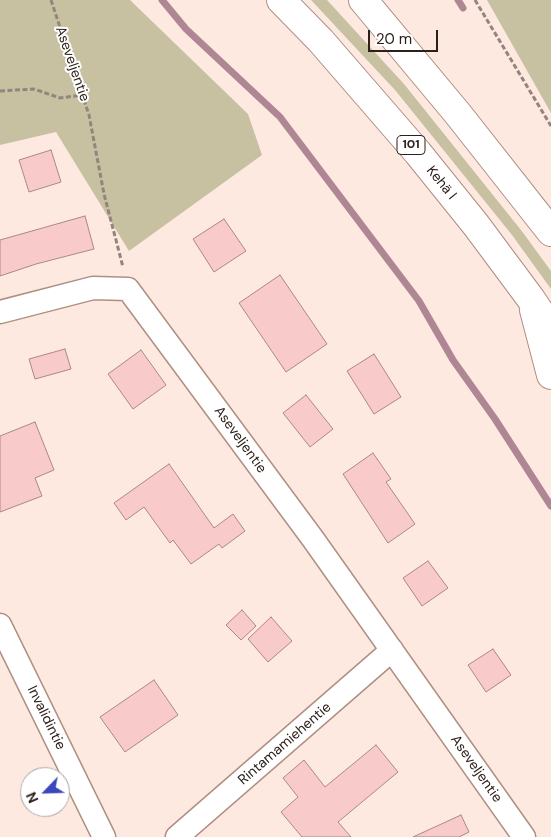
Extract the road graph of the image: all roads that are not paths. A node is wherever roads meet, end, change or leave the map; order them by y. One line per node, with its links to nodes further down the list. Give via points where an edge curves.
1 (281, 0): 4 (highway, Kehä I / 101, via 418,153)
2 (363, 0): 3 (highway)
3 (551, 232)
4 (531, 299): 6 (highway, Kehä I / 101); 7 (highway, 101)
5 (0, 312): 9 (street, Aseveljentie, via 93,288 128,290)
6 (551, 329)
7 (551, 375)
8 (1, 630): 10 (street, Invalidintie)
9 (392, 650): 11 (street, Rintamamiehentie); 12 (street, Aseveljentie)
10 (104, 837)
11 (177, 837)
12 (524, 837)

